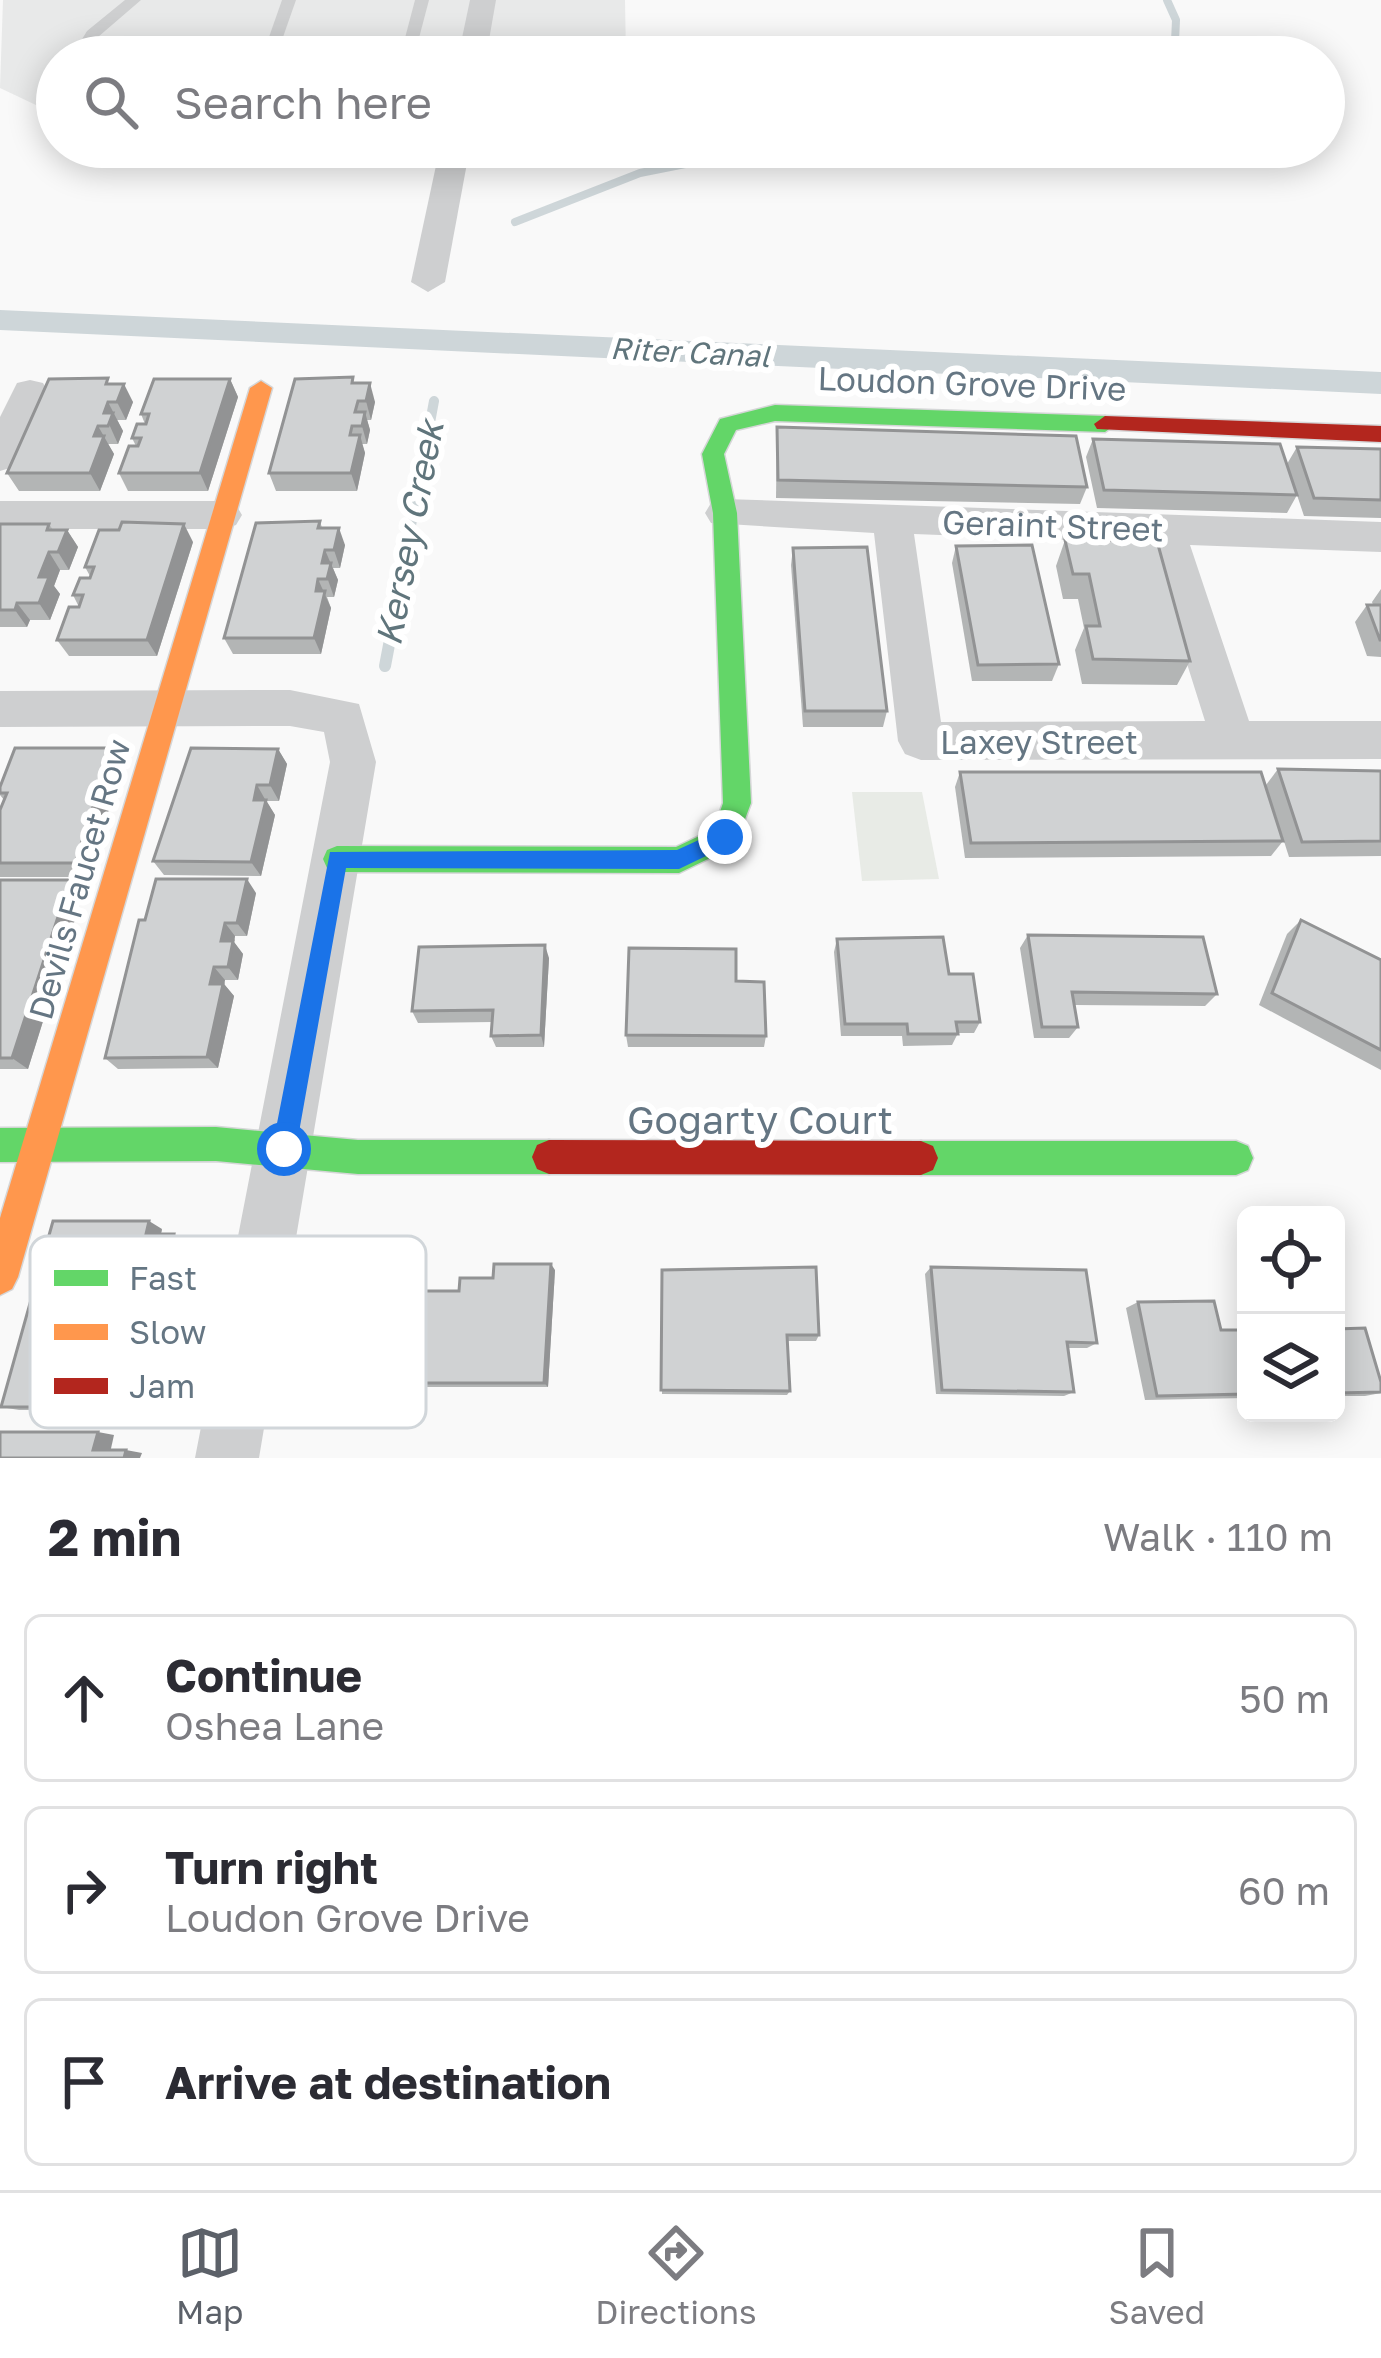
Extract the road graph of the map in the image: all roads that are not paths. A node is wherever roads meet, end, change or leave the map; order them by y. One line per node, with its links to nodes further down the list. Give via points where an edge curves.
1 (134, 0): 5 (lane)
2 (289, 0): 6 (lane)
3 (422, 0): 7 (lane)
4 (483, 0): 8 (street)
5 (91, 36)
6 (276, 36)
7 (413, 36)
8 (476, 36)
9 (450, 168): 10 (street)
10 (428, 283)
11 (261, 388): 17 (street, Devils Faucet Row)
12 (30, 392): 14 (street)
13 (1381, 434): 15 (street, Loudon Grove Drive, via 775,413 728,424 712,454)
14 (0, 458)
15 (725, 513): 18 (street, Geraint Street); 25 (street, Loudon Grove Drive, via 736,803 725,837 679,860)
16 (0, 515): 17 (street)
17 (222, 515): 22 (street, Devils Faucet Row)
18 (892, 518): 19 (street, Geraint Street); 23 (street, Laxey Street, via 921,741)
19 (1165, 529): 20 (street, Geraint Street); 23 (street)
20 (1381, 537)
21 (0, 710): 22 (street)
22 (166, 710): 25 (street, via 344,717 353,762); 27 (street, Devils Faucet Row)
23 (1233, 740): 24 (street, Laxey Street)
24 (1381, 740)
25 (337, 859): 28 (street)
26 (0, 1145): 27 (street, Gogarty Court)
27 (39, 1145): 28 (street, Gogarty Court); 31 (street, Devils Faucet Row)
28 (284, 1149): 29 (street, Gogarty Court, via 358,1157); 30 (street)
29 (1236, 1158)
30 (268, 1236)
31 (0, 1277)
32 (233, 1428): 33 (street)
33 (227, 1458)

